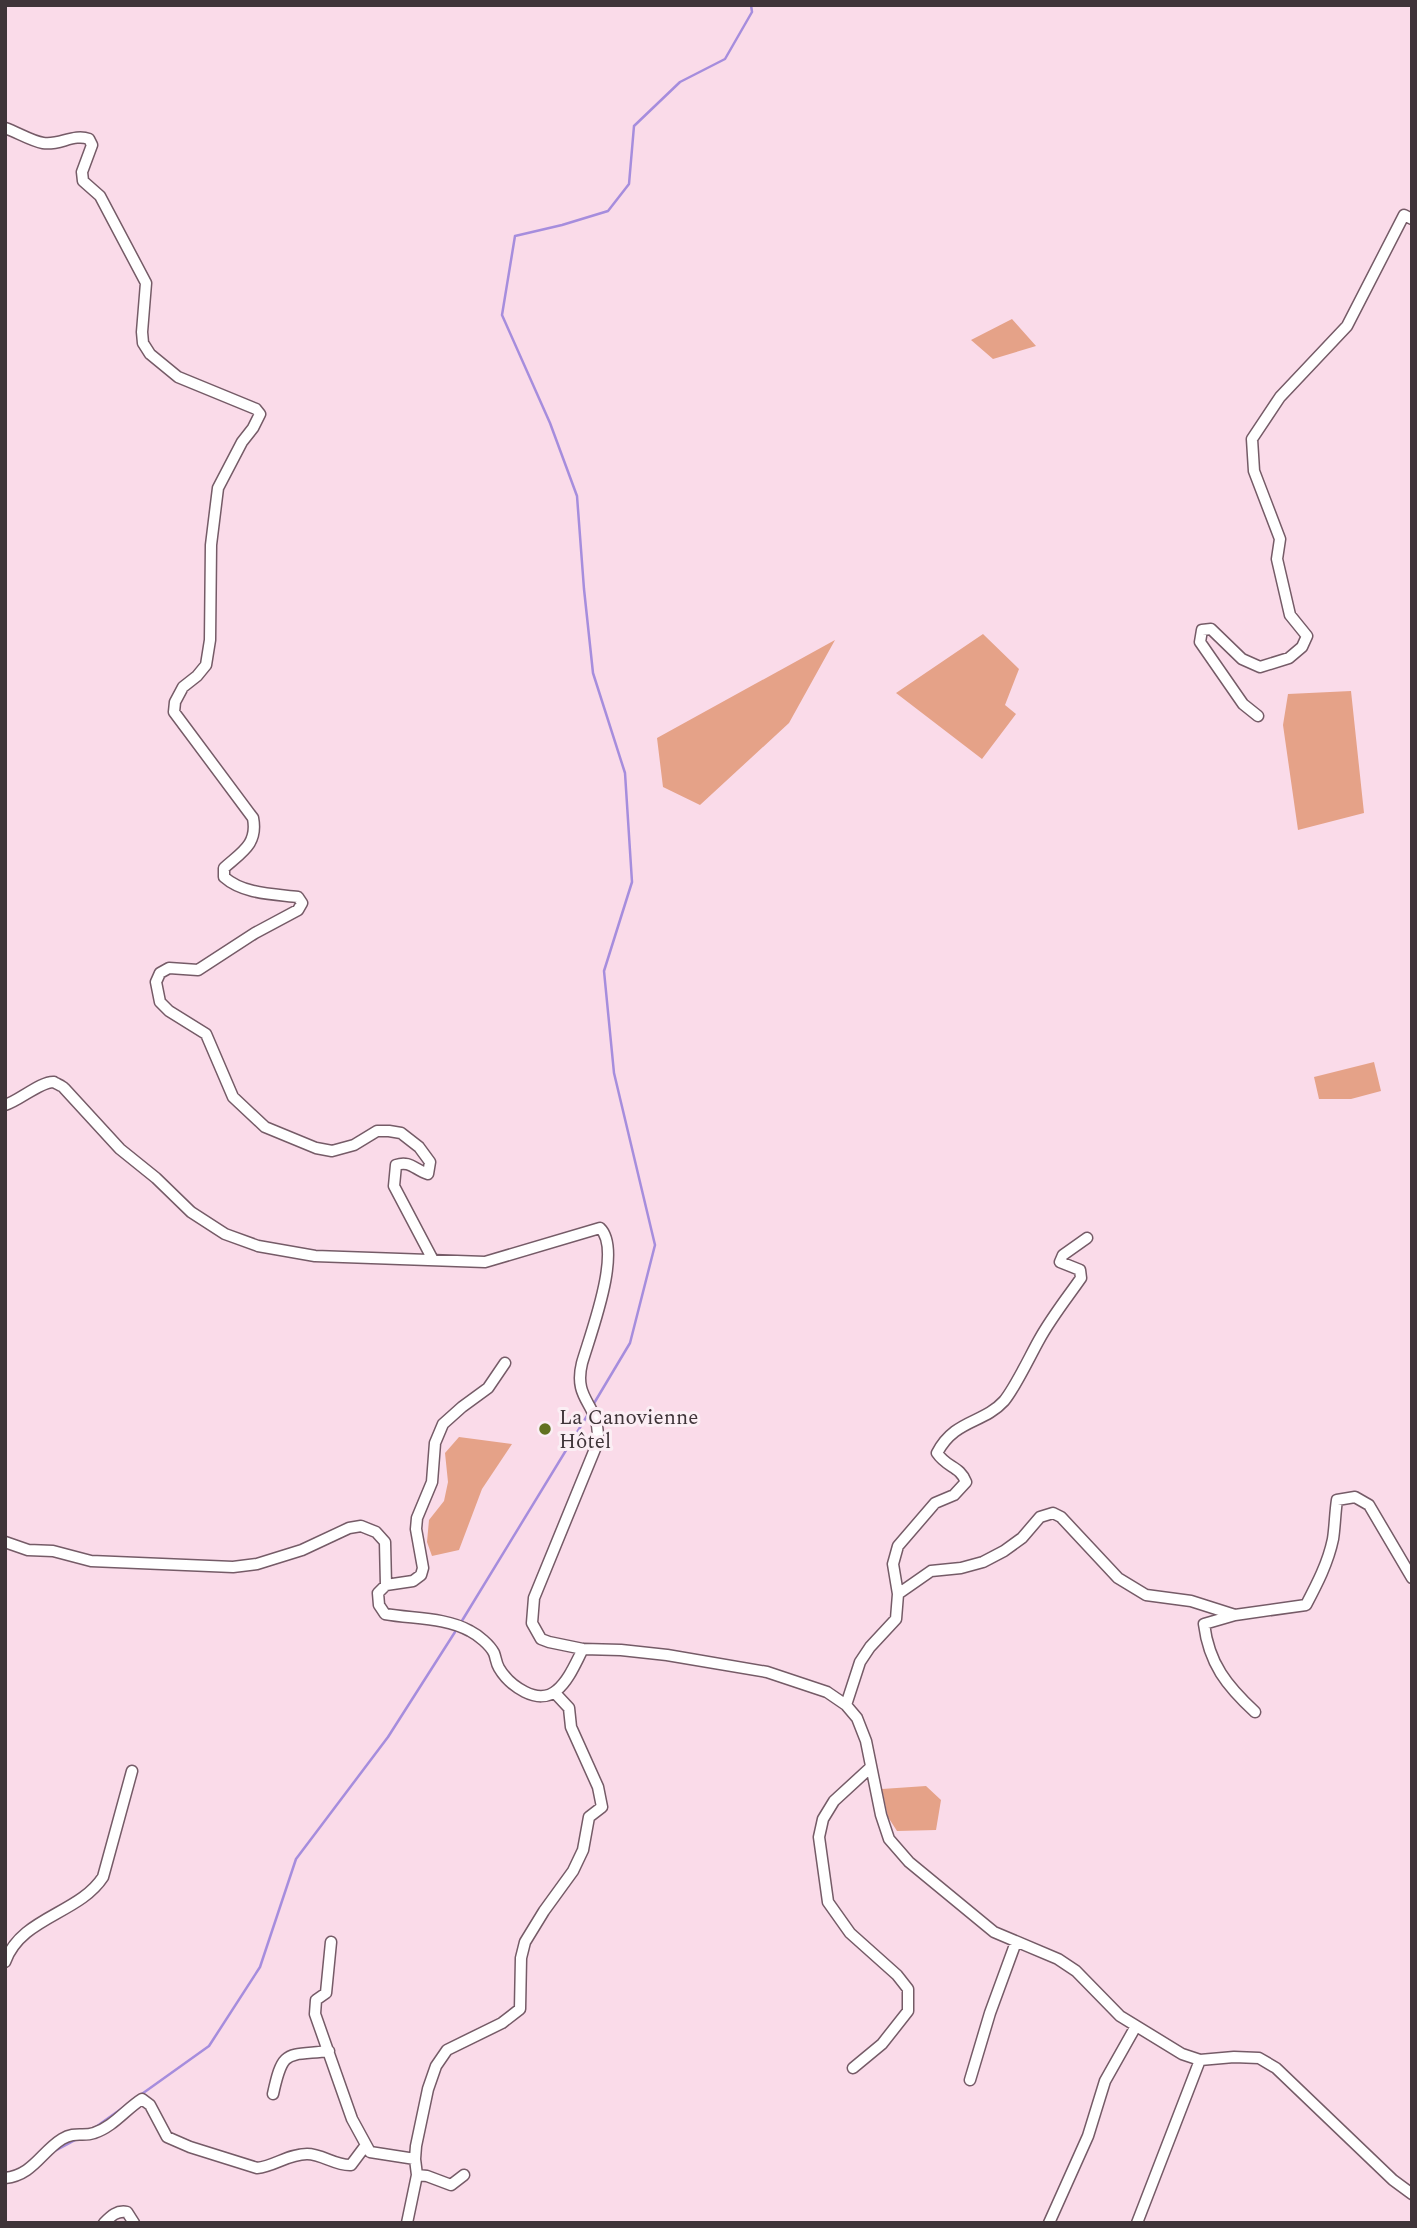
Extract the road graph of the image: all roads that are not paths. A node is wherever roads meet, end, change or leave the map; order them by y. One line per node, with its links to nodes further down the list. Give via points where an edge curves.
1 (5, 128): 6 (street, via 44,143 81,136 89,139 92,145 83,181 100,196 146,283 143,343 178,377 260,414 218,488 206,665 183,687 174,712 253,818 253,839 224,868 224,877 233,885 298,897 302,903 298,910 198,970 169,968 160,973 156,982 160,1002 206,1034 233,1097 265,1127 332,1152 377,1131 401,1133 419,1147 430,1162 428,1174 414,1165 396,1165 394,1186)
2 (1412, 219): 3 (street, via 1404,215 1347,326 1280,397 1252,439 1254,471 1280,539 1277,559 1290,615 1307,636 1289,658 1260,667 1242,659 1211,629 1202,630 1200,642 1243,704)
3 (1258, 716)
4 (5, 1105): 6 (street, via 54,1082 191,1212 225,1234 258,1246 315,1256)
5 (1087, 1238): 11 (street, via 1063,1255 1060,1262 1080,1270 1081,1278 1004,1401 955,1429 937,1453 966,1482 954,1495 934,1503 898,1546 893,1564)
6 (433, 1260): 13 (street, via 485,1262 600,1228 603,1232 608,1248 603,1294 580,1378 580,1391 591,1408 598,1434 532,1612 541,1639)
7 (505, 1363): 10 (street, via 488,1388 443,1424 435,1443 432,1482 417,1518 421,1575 413,1581)
8 (5, 1542): 10 (street, via 92,1561 233,1567 280,1557 361,1526 385,1542)
9 (1412, 1578): 12 (street, via 1368,1505 1355,1497 1337,1500 1329,1555 1306,1605)
10 (386, 1585): 14 (street, via 378,1593 386,1614 435,1619 470,1630 494,1651 497,1666 522,1691 539,1696)
11 (898, 1594): 12 (street, via 931,1572 983,1562 1004,1552 1040,1517 1053,1513 1118,1578 1146,1595 1191,1601); 15 (street, via 896,1619 860,1662)
12 (1235, 1615): 16 (street, via 1205,1624 1207,1644 1227,1685)
13 (583, 1649): 14 (street); 15 (street, via 632,1651 767,1672 827,1692)
14 (555, 1693): 29 (street, via 569,1708 571,1727 602,1807 589,1817 583,1850 573,1871 525,1942 520,2010 447,2050 436,2066)
15 (846, 1705): 17 (street, via 857,1718)
16 (1255, 1712)
17 (871, 1767): 20 (street, via 890,1839 909,1862 994,1932); 25 (street, via 834,1801 823,1819 819,1838 828,1902 850,1933 908,1989 908,2011 883,2044)
18 (132, 1771): 21 (street, via 103,1877 95,1889 22,1936)
19 (331, 1942): 23 (street, via 328,1986 314,2006)
20 (1016, 1942): 22 (street, via 1076,1971); 26 (street)
21 (5, 1962)
22 (1136, 2026): 24 (street); 37 (street, via 1105,2081 1088,2136)
23 (329, 2051): 27 (street, via 283,2060); 28 (street, via 352,2119)
24 (1200, 2060): 33 (street, via 1259,2058 1276,2068); 38 (street)
25 (853, 2068)
26 (970, 2080)
27 (273, 2094)
28 (366, 2145): 29 (street, via 370,2152); 32 (street, via 351,2165 310,2154 257,2168 167,2137 142,2099 124,2116 92,2134 62,2139 36,2165)
29 (415, 2159): 30 (street)
30 (417, 2175): 31 (street, via 451,2185); 36 (street)
31 (464, 2175)
32 (5, 2178)
33 (1412, 2194)
34 (104, 2223): 35 (street, via 122,2211)
35 (134, 2223)
36 (407, 2223)
37 (1049, 2223)
38 (1137, 2223)

